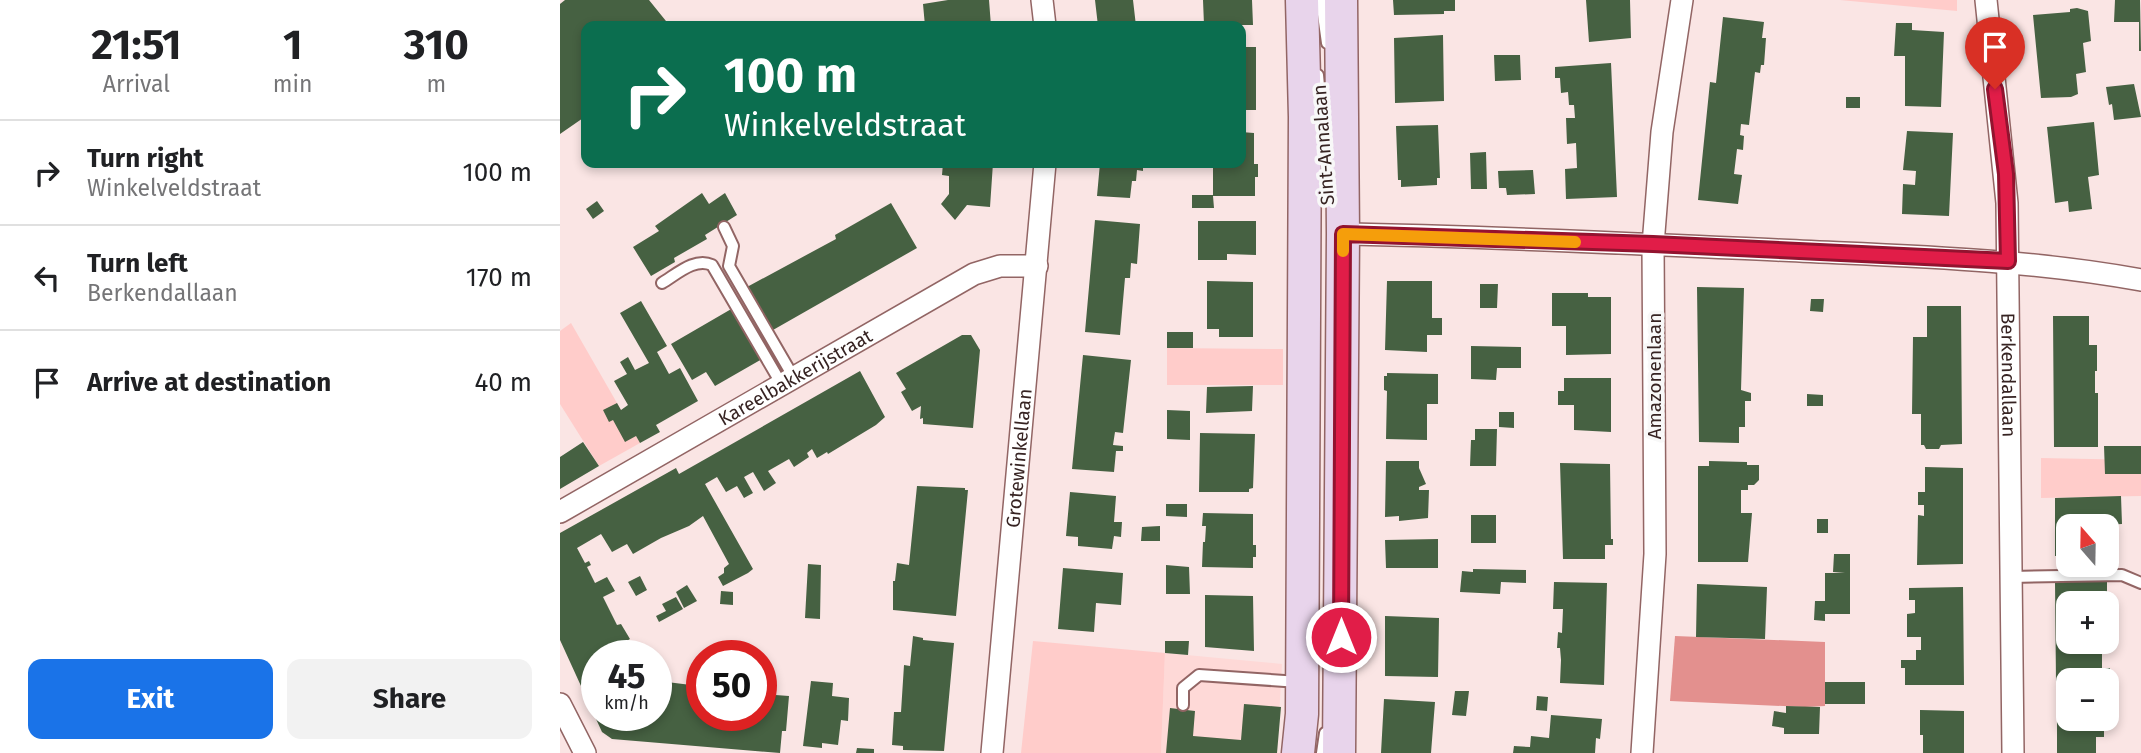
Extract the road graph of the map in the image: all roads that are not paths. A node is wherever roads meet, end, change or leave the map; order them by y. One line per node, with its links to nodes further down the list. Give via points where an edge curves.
1 (1042, 0): 7 (street)
2 (1304, 0): 9 (lane, Sint-Annalaan); 20 (main road, Sint-Annalaan)
3 (1321, 0): 9 (lane, Sint-Annalaan, via 1330,59)
4 (1341, 0): 9 (main road, Sint-Annalaan)
5 (1682, 0): 11 (street, Amazonenlaan, via 1662,132)
6 (1986, 0): 12 (street, Berkendallaan, via 2006,174)
7 (1044, 21)
8 (1045, 168): 13 (street, Grotewinkellaan)
9 (1338, 214): 11 (street); 28 (main road, Sint-Annalaan)
10 (724, 227): 16 (lane, via 733,246 729,266)
11 (1653, 244): 12 (street); 29 (street, Amazonenlaan, via 1655,554)
12 (2008, 261): 14 (street); 18 (street, Berkendallaan)
13 (1037, 265): 16 (street, Kareelbakkerijstraat, via 1000,266 974,274); 25 (street, Grotewinkellaan)
14 (2141, 280)
15 (662, 283): 16 (lane, via 695,263 712,265)
16 (788, 381): 17 (street, Kareelbakkerijstraat)
17 (560, 512)
18 (2011, 577): 19 (lane, via 2122,575); 30 (street, Berkendallaan)
19 (2141, 583)
20 (1302, 682): 22 (lane, via 1199,675 1183,688); 26 (main road, Sint-Annalaan)
21 (560, 704): 24 (street)
22 (1182, 705)
23 (1327, 716): 27 (lane)
24 (585, 753)
25 (992, 753)
26 (1298, 753)
27 (1322, 753)
28 (1339, 753)
29 (1642, 753)
30 (2013, 753)

